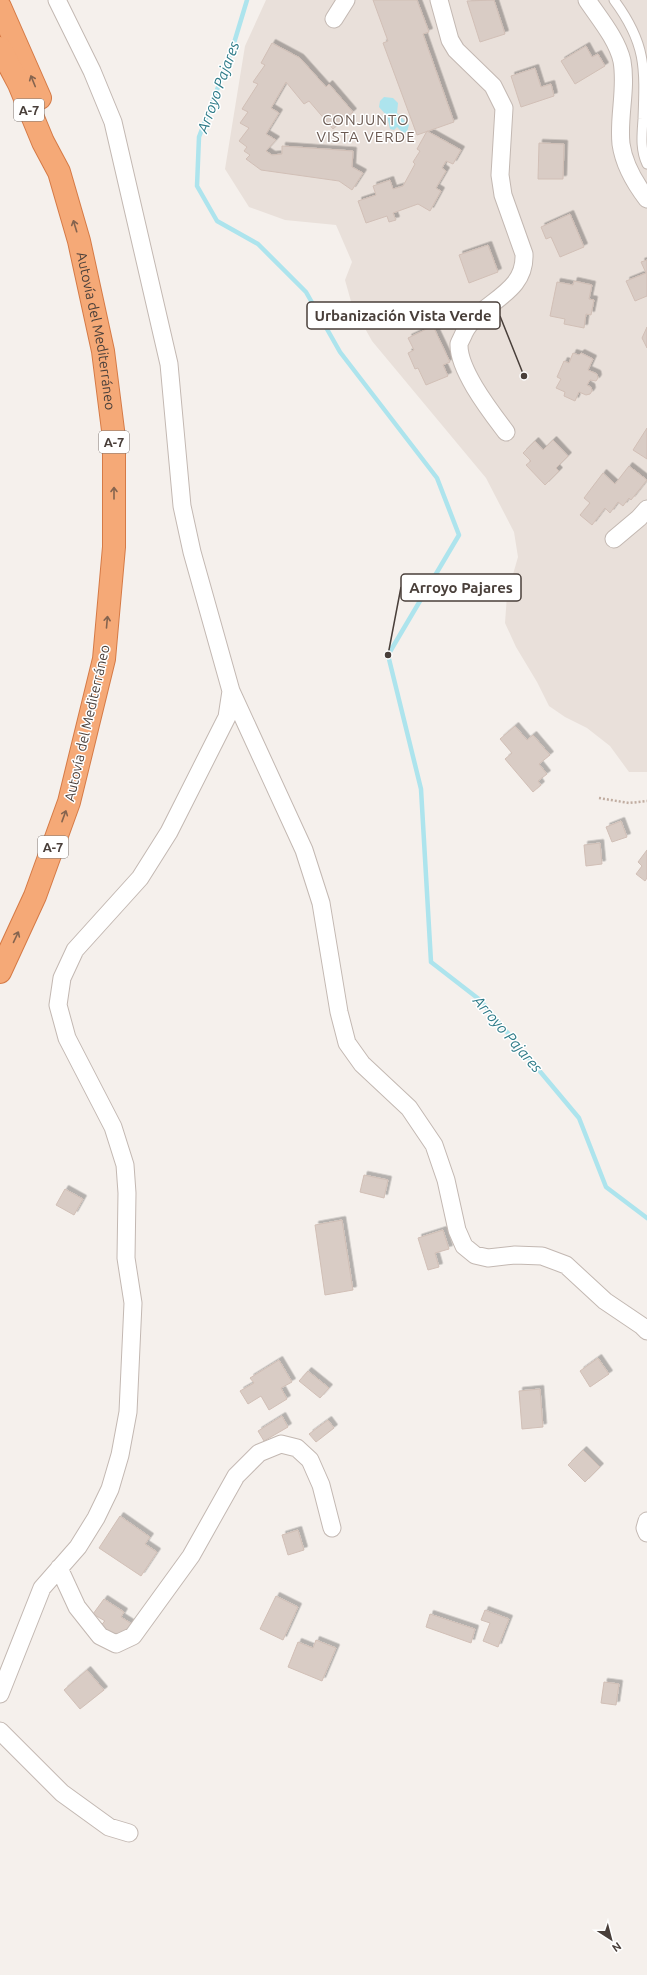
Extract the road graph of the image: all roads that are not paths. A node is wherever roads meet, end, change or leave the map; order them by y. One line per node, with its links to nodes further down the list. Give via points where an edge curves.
1 (57, 0): 15 (street, via 92,71 113,122 169,364 182,506)
2 (346, 0): 7 (street)
3 (439, 0): 12 (street, via 450,40 456,50 493,86 504,108 502,188 524,254 522,274 516,283 481,311 468,326 459,343 462,360 471,380)
4 (587, 0): 11 (street, via 613,40 621,60 624,82 621,143 627,166)
5 (614, 0): 9 (lane, via 632,27 642,56 642,145)
6 (0, 7): 10 (highway, one-way to 6, via 56,140 26,63)
7 (334, 19)
8 (0, 48): 10 (highway, Autovía del Mediterráneo / A-7)
9 (647, 164)
10 (59, 172): 16 (highway, Autovía del Mediterráneo / A-7, one-way to 10, via 35,896 69,802 104,659 114,547 114,438 103,351 79,241)
11 (647, 199)
12 (506, 432)
13 (647, 509): 14 (street)
14 (614, 539)
15 (231, 691): 17 (street, via 306,858 321,903 339,1012 347,1043 362,1064 409,1108 434,1145 446,1180 457,1230 464,1246 475,1255 488,1258 542,1256 566,1265 606,1301); 21 (street, via 227,717 169,832 140,878 75,950 62,978 58,1005 67,1038 113,1127 125,1165 126,1258 133,1303 128,1412 120,1456 110,1489 96,1518 78,1547)
16 (0, 972)
17 (647, 1332)
18 (647, 1521): 20 (street)
19 (332, 1528): 21 (street, via 321,1486 310,1460 298,1448 281,1444 259,1453 236,1476 191,1556 133,1636 116,1644 100,1636 77,1607)
20 (647, 1533)
21 (59, 1568): 22 (street, via 42,1588)
22 (0, 1694)
23 (0, 1731): 24 (street, via 62,1793 109,1827)
24 (129, 1833)

